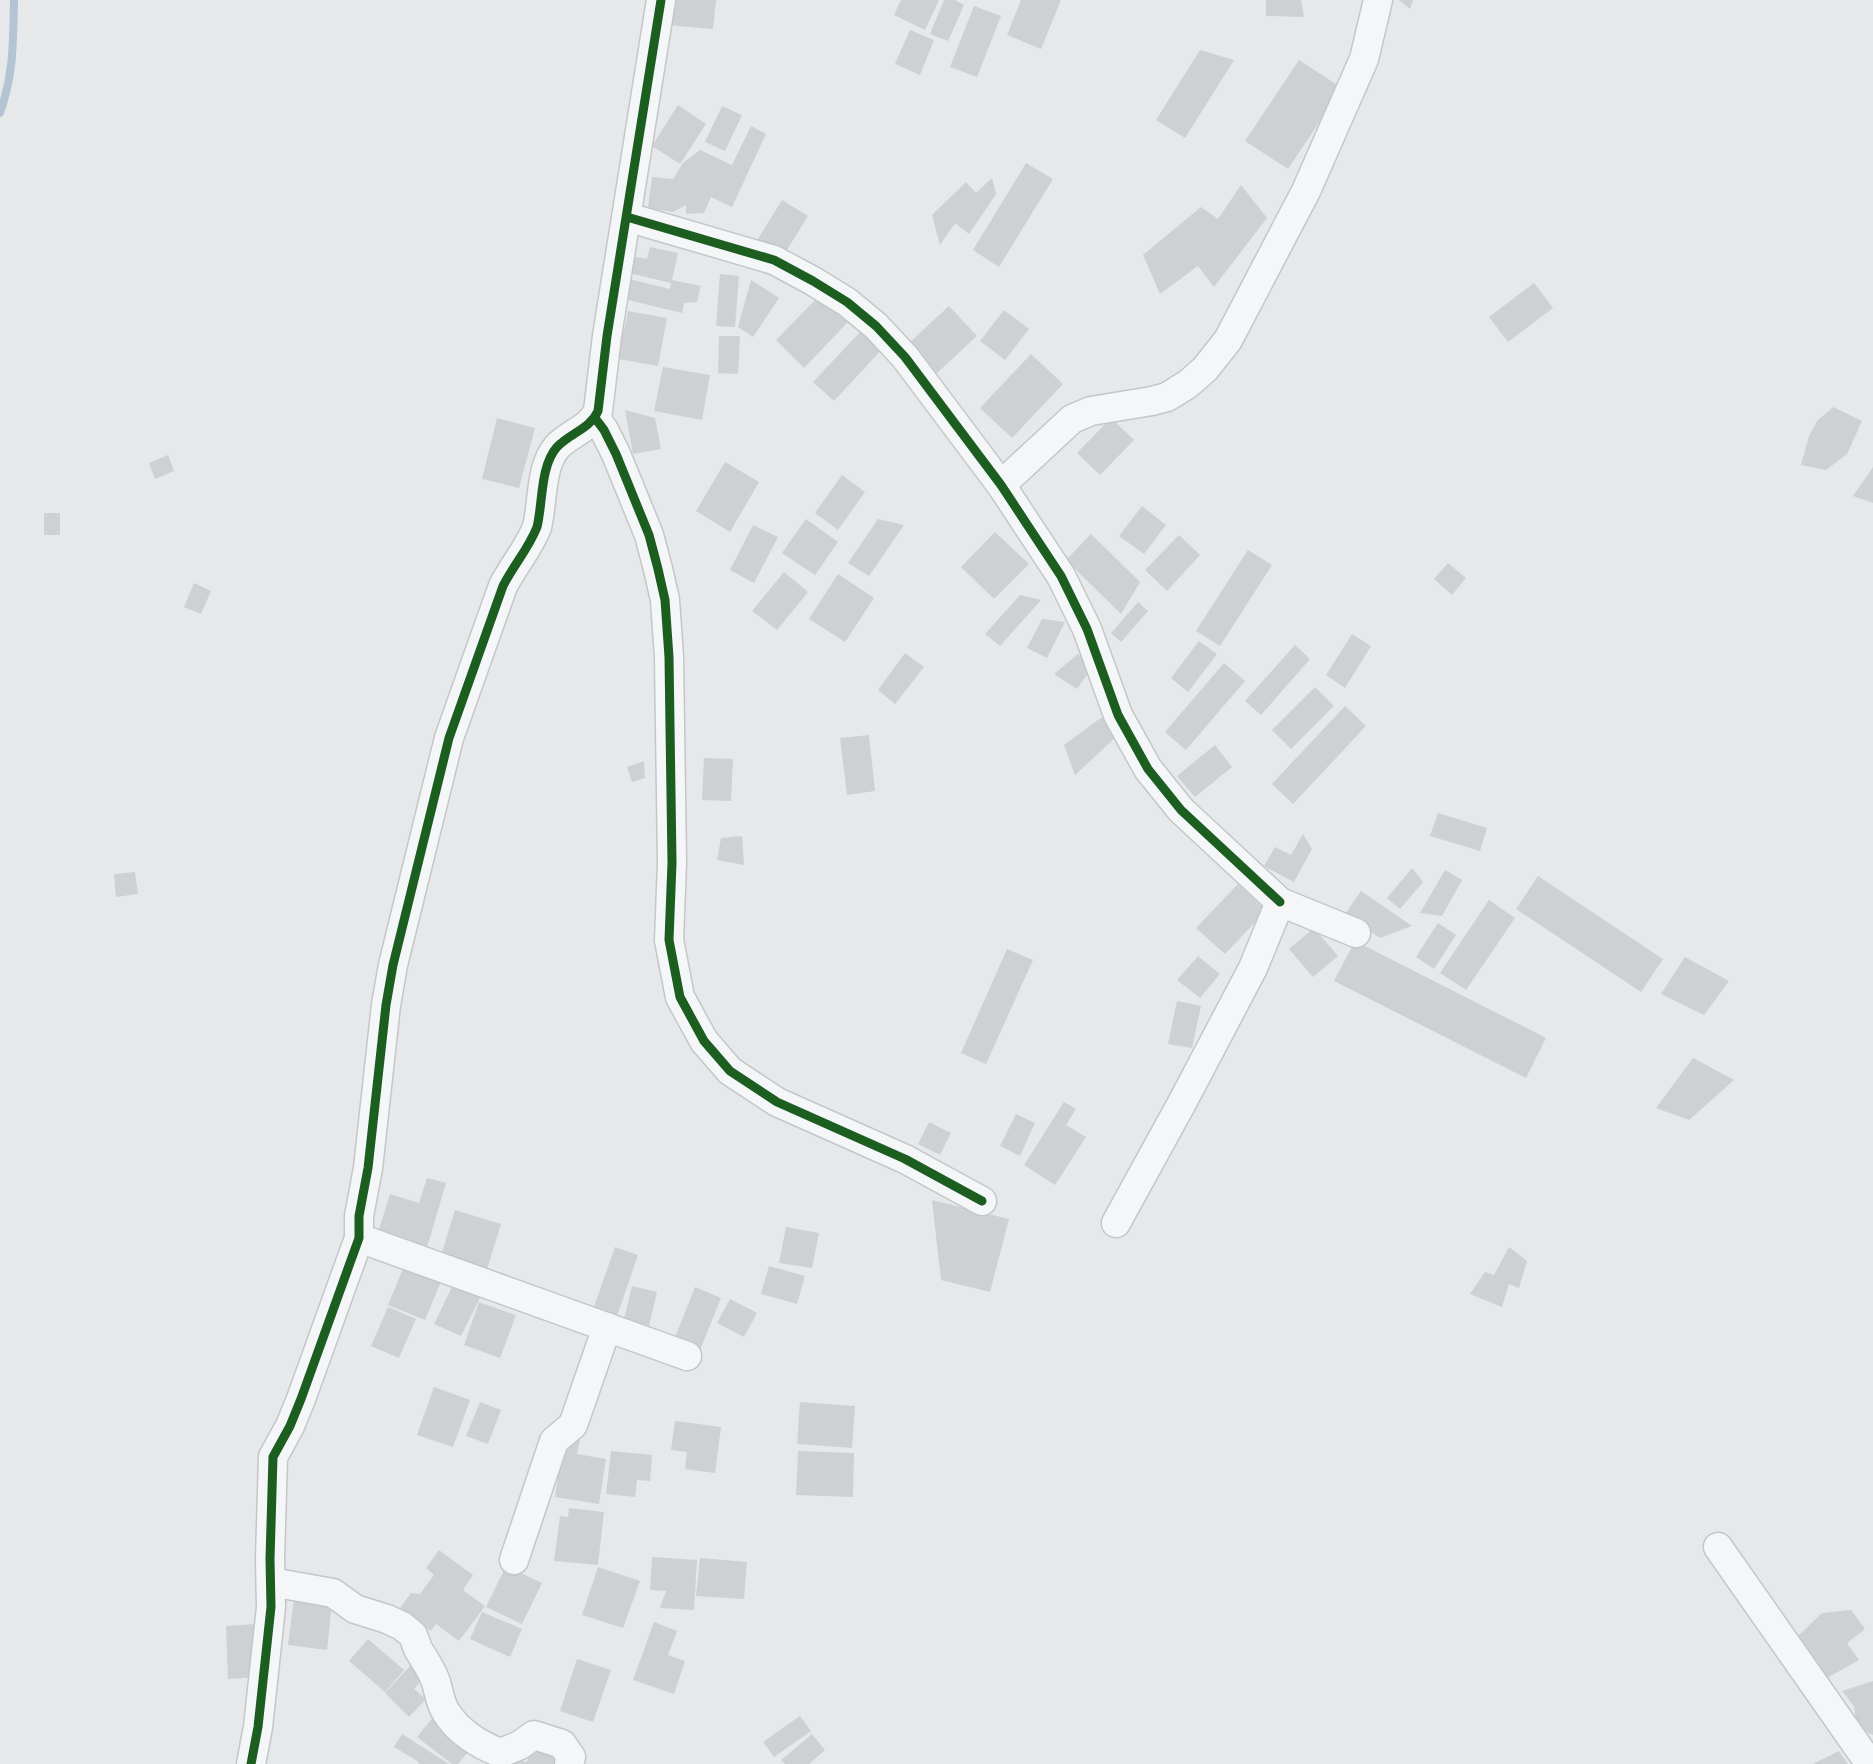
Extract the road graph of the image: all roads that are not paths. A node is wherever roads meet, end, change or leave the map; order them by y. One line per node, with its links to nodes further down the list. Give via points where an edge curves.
1 (661, 0): 3 (street)
2 (1378, 0): 5 (street, via 1364,59 1306,191 1228,340 1205,369 1167,397 1072,419)
3 (627, 217): 4 (street); 5 (street, via 774,260 847,302 905,357)
4 (595, 418): 8 (street, via 616,454 649,535 664,600 669,657 669,940 680,997 704,1041 730,1071 777,1102 905,1159); 10 (street, via 552,454 537,527 503,586 449,738 389,986)
5 (1001, 485): 6 (street, via 1070,592 1118,716 1148,769 1181,810)
6 (1280, 902): 7 (street); 9 (street, via 1253,968)
7 (1356, 933)
8 (982, 1201)
9 (1116, 1223)
10 (359, 1238): 11 (street); 15 (street, via 302,1399 273,1457)
11 (607, 1327): 12 (street); 14 (street, via 573,1425 554,1441)
12 (687, 1356)
13 (1718, 1547): 18 (street)
14 (514, 1560)
15 (271, 1582): 16 (street, via 258,1728); 17 (street, via 333,1593 355,1610 402,1626 413,1635 447,1714 463,1731 486,1748 501,1753 534,1735 544,1737 562,1744 571,1757)
16 (251, 1764)
17 (569, 1764)
18 (1870, 1764)

